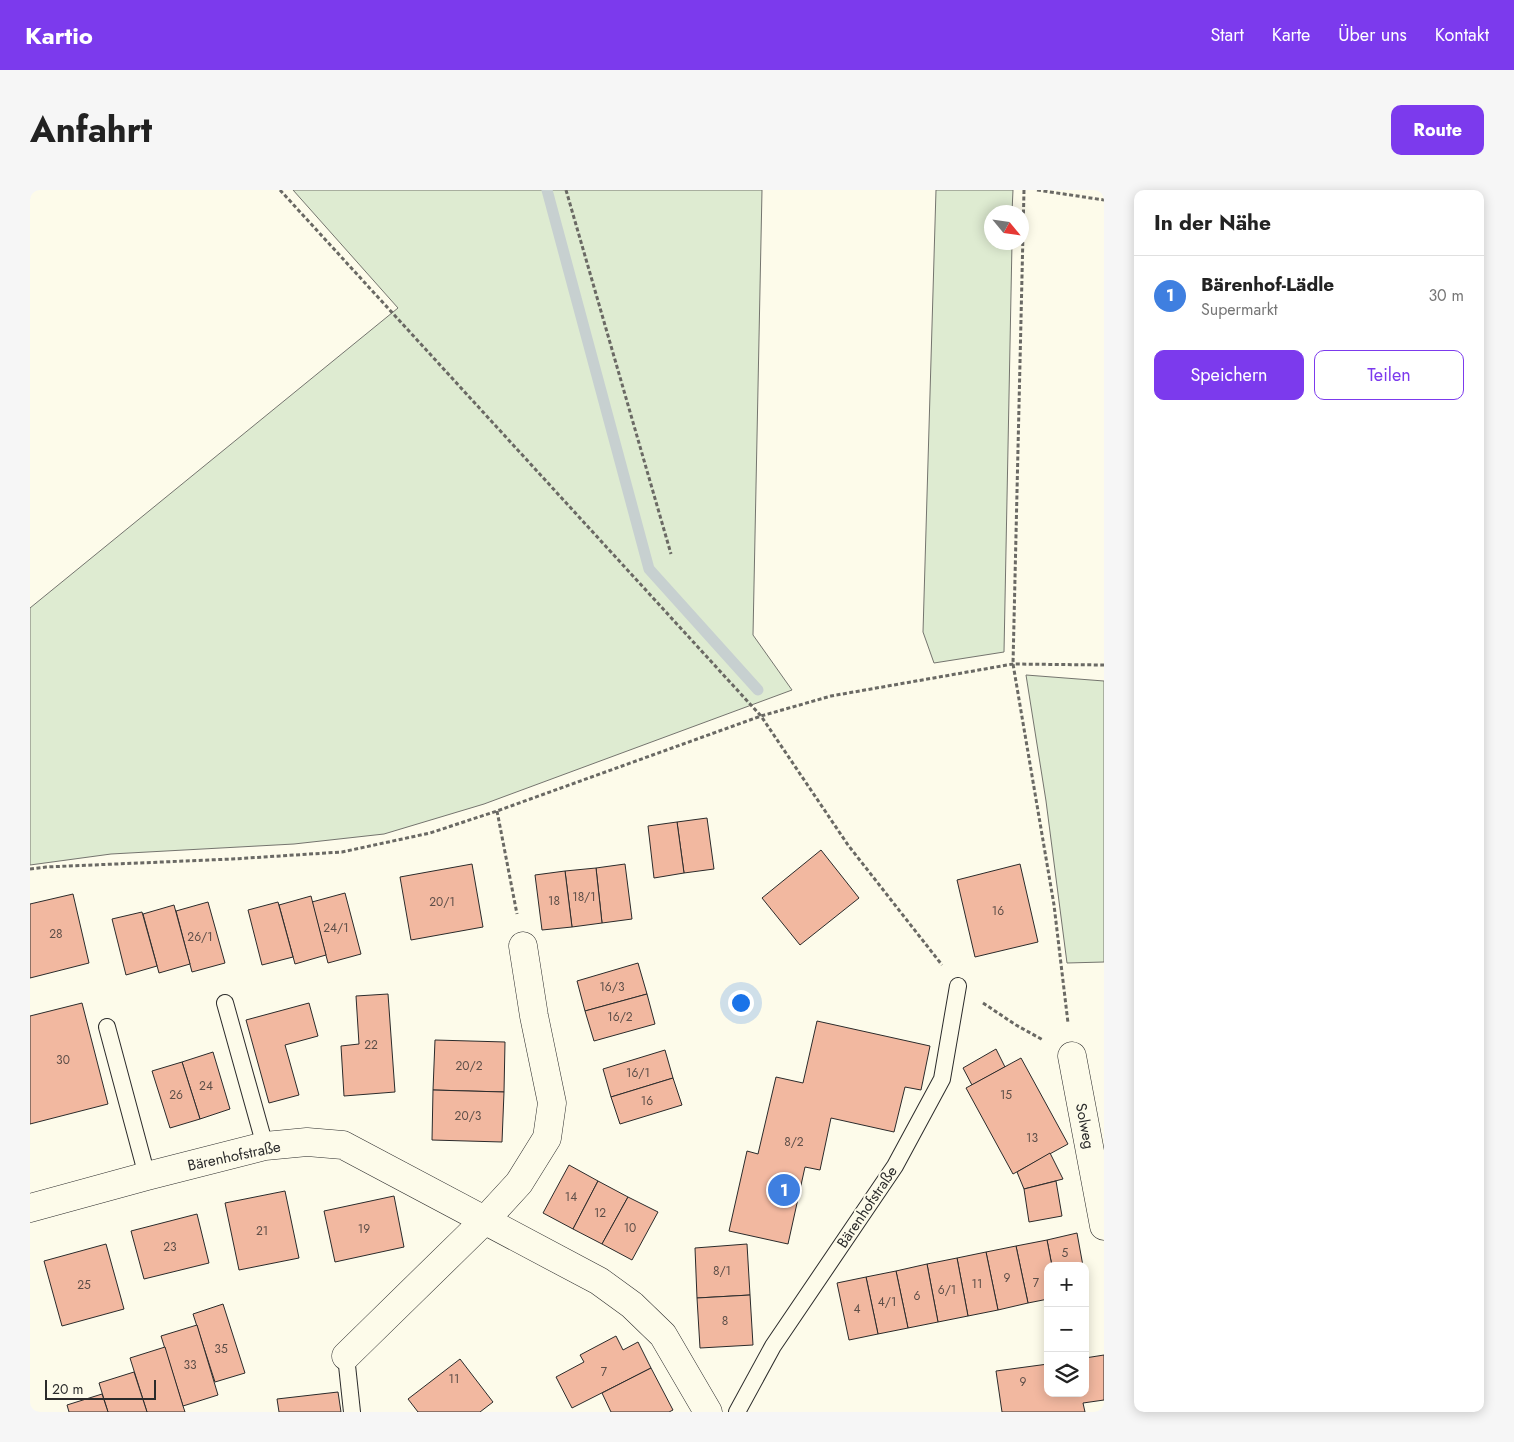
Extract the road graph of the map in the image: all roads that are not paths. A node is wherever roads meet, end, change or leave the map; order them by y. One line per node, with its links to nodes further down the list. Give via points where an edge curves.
1 (523, 946): 9 (street, via 552,1103 547,1138 519,1183)
2 (958, 986): 14 (lane, Bärenhofstraße, via 942,1079 895,1166 773,1346)
3 (225, 1003): 6 (lane)
4 (107, 1027): 7 (lane)
5 (1072, 1056): 10 (street, Solweg)
6 (265, 1146): 7 (street, Bärenhofstraße); 9 (street, Bärenhofstraße, via 307,1142 342,1145)
7 (147, 1176): 8 (street, Bärenhofstraße)
8 (30, 1208)
9 (485, 1220): 11 (street); 13 (street, Bärenhofstraße, via 599,1281 632,1305 663,1335)
10 (1104, 1226)
11 (346, 1356): 12 (lane)
12 (352, 1412)
13 (708, 1412)
14 (737, 1412)

